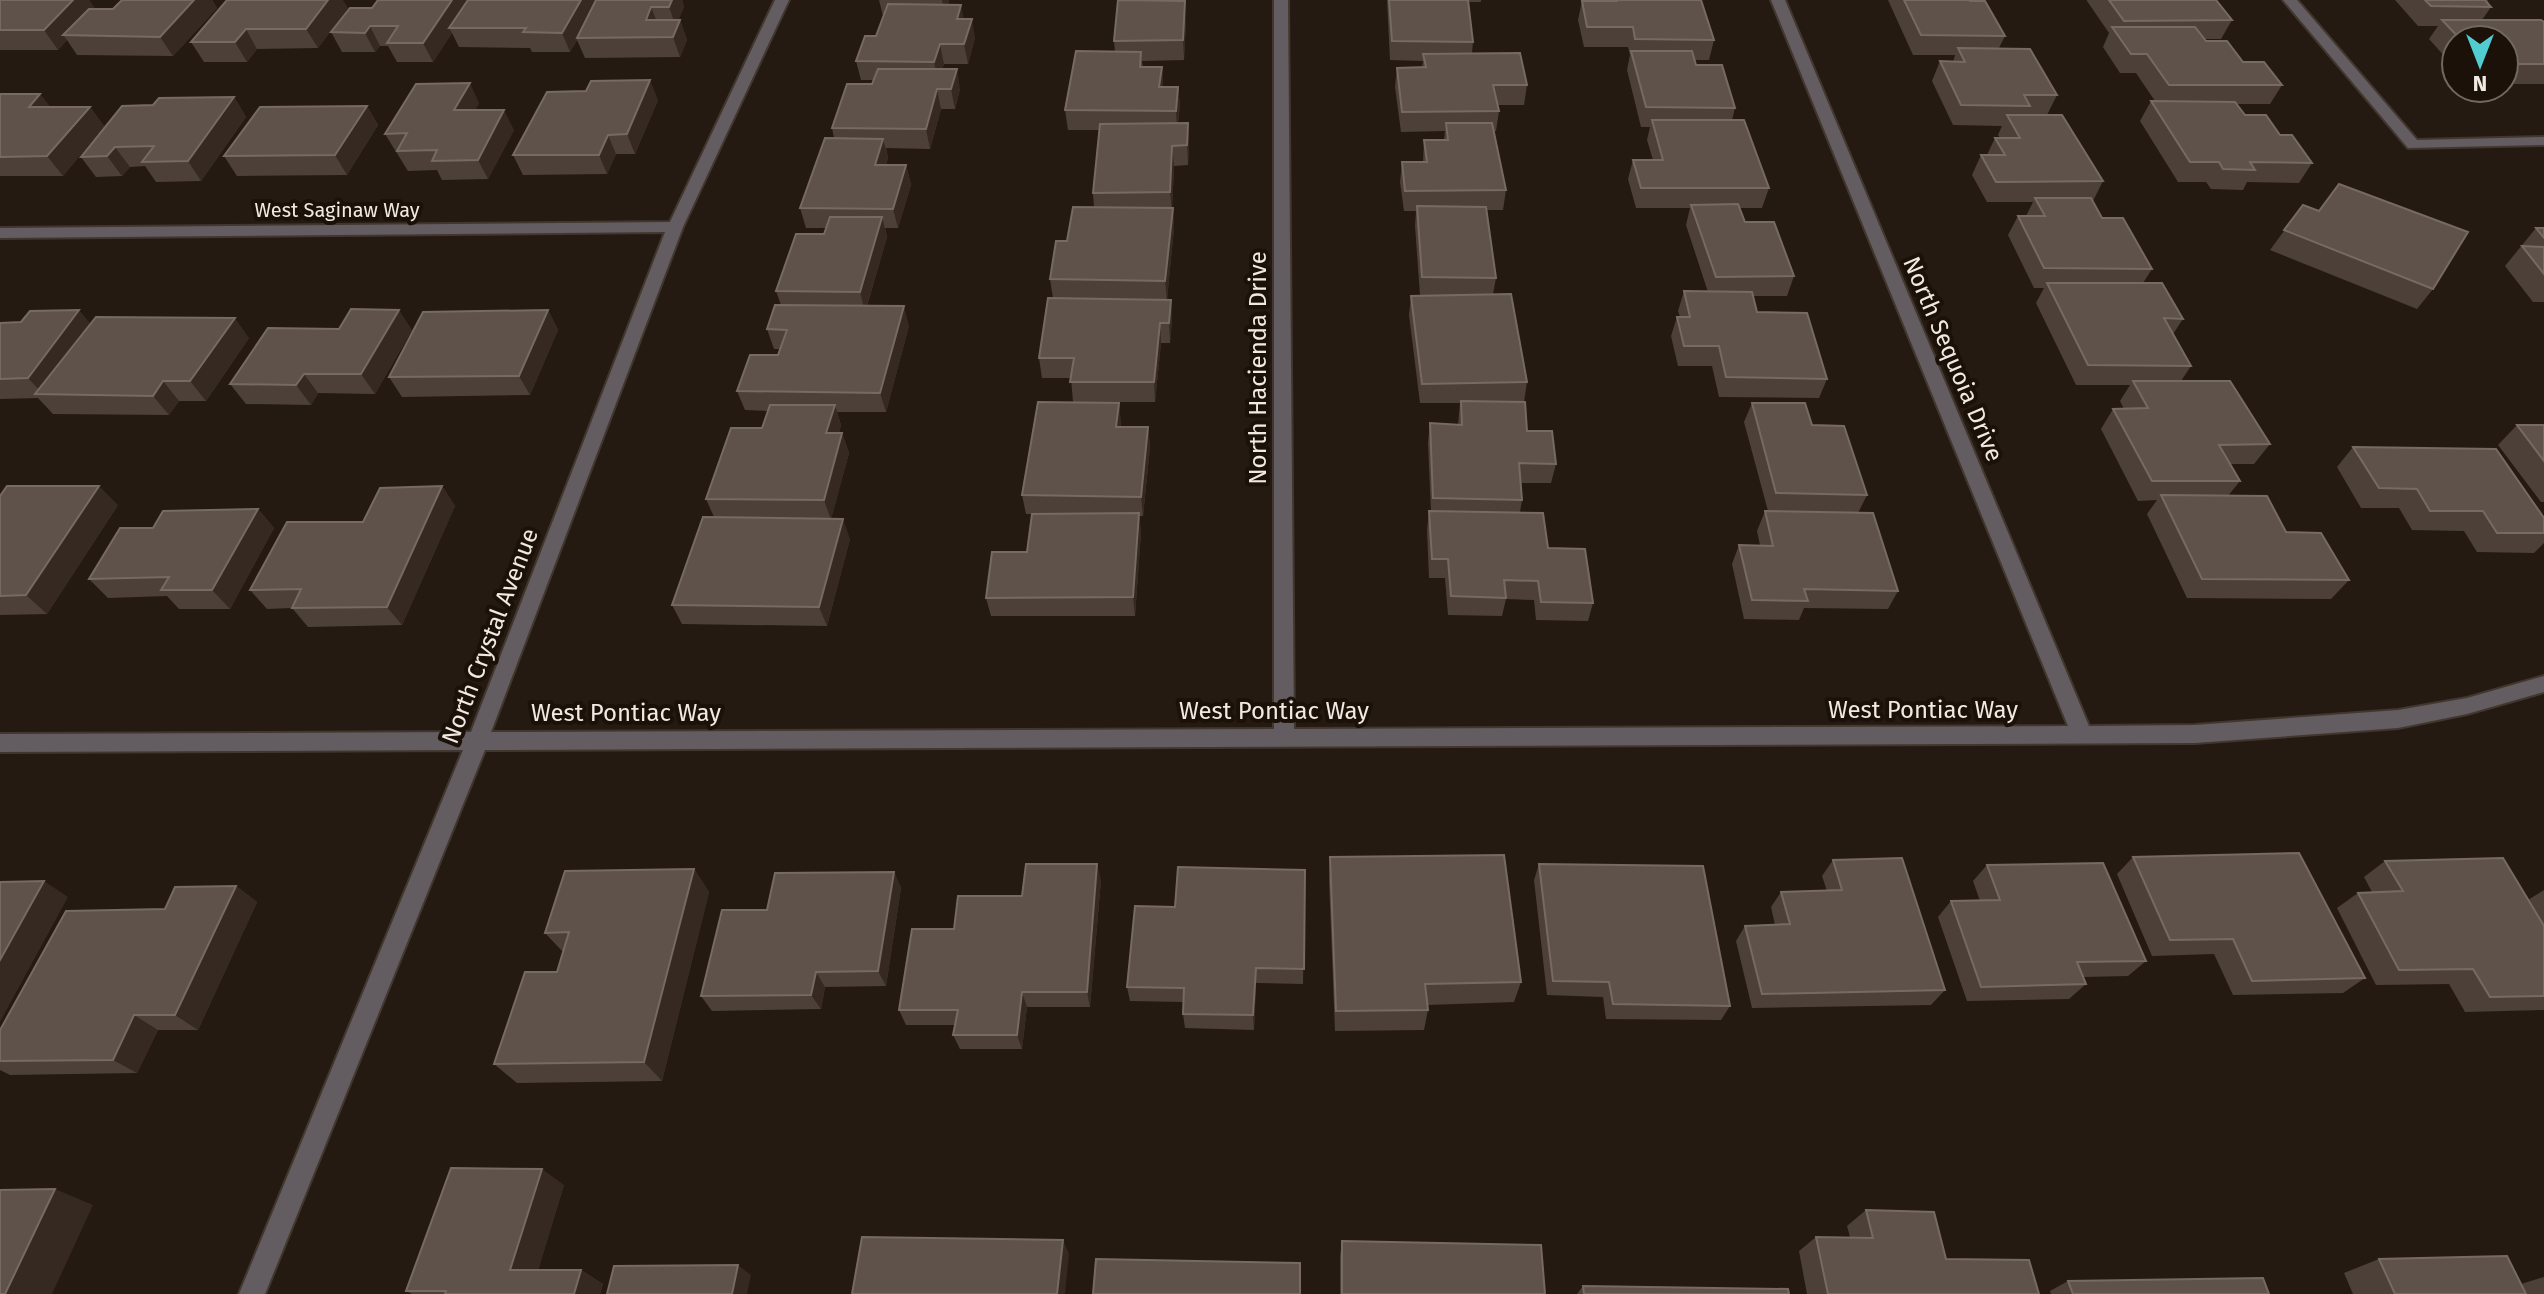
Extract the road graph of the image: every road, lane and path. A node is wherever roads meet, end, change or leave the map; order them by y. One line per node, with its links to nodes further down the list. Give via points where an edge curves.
1 (782, 0): 6 (street, North Crystal Avenue)
2 (1281, 0): 9 (street, North Hacienda Drive)
3 (1778, 0): 10 (street, North Sequoia Drive)
4 (2290, 0): 5 (street, via 2413,145)
5 (2544, 141)
6 (675, 227): 7 (street, West Saginaw Way); 11 (street, North Crystal Avenue)
7 (0, 233)
8 (2544, 684): 10 (street, West Pontiac Way, via 2398,719 2223,733)
9 (1284, 736): 10 (street, West Pontiac Way); 11 (street, West Pontiac Way)
10 (2083, 736)
11 (478, 740): 12 (street, West Pontiac Way); 13 (street, North Crystal Avenue)
12 (0, 743)
13 (252, 1294)

